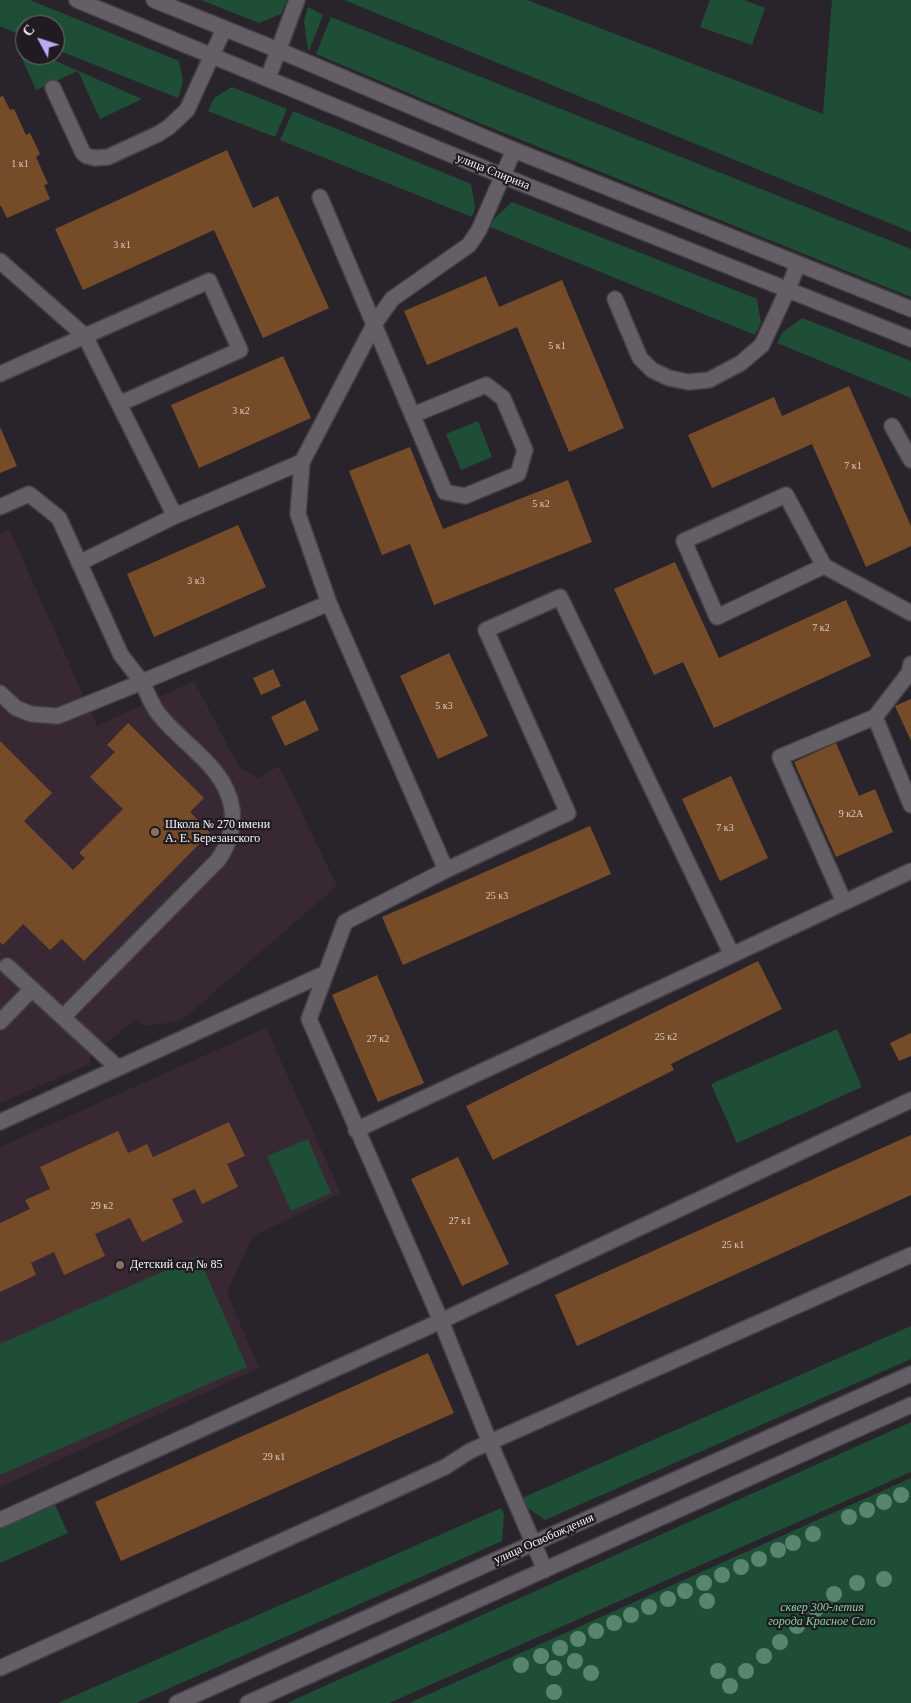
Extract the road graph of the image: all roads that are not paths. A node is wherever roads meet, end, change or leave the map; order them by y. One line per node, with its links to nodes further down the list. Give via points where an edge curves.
1 (77, 0): 6 (street, улица Спирина)
2 (154, 0): 4 (street)
3 (297, 0): 5 (street)
4 (224, 28): 5 (street); 6 (street)
5 (278, 50): 7 (street); 9 (street)
6 (213, 56): 7 (street, улица Спирина); 8 (street, via 187,110 158,134 108,156 95,158 83,153)
7 (268, 78): 10 (street, улица Спирина)
8 (53, 88)
9 (514, 150): 10 (street); 13 (street)
10 (503, 176): 14 (street, улица Спирина); 17 (street, via 469,245 392,299)
11 (320, 197): 17 (street)
12 (0, 261): 18 (street)
13 (798, 264): 14 (street); 16 (street)
14 (788, 289): 15 (street, via 762,344 729,371 709,380 688,382 652,370 640,358); 19 (street, улица Спирина)
15 (615, 299)
16 (911, 309)
17 (375, 323): 22 (street); 25 (street)
18 (85, 336): 20 (street); 21 (street); 21 (street, via 209,281 240,350)
19 (911, 340)
20 (0, 374)
21 (119, 404): 27 (street)
22 (413, 415): 22 (street, via 445,492 465,496 518,474 525,450 503,398 486,385)
23 (892, 426): 24 (street)
24 (911, 460)
25 (302, 462): 27 (street); 30 (street, via 298,514)
26 (0, 507): 28 (street, via 29,494 59,518)
27 (175, 516): 28 (street)
28 (79, 563): 33 (street, via 121,655)
29 (824, 566): 29 (street, via 716,617 684,541 786,495); 31 (street)
30 (329, 603): 33 (street); 37 (street)
31 (911, 613)
32 (911, 664): 35 (street, via 909,673)
33 (142, 682): 34 (street, via 58,716 31,714 16,708); 44 (street, via 157,712 225,785 233,816 232,831 218,860)
34 (0, 693)
35 (875, 717): 36 (street); 39 (street, via 780,757)
36 (911, 805)
37 (446, 870): 40 (street, via 568,813 486,630 560,597); 42 (street, via 345,922)
38 (911, 871): 39 (street)
39 (844, 902): 40 (street)
40 (732, 955): 49 (street)
41 (7, 966): 43 (street)
42 (326, 973): 46 (street); 49 (street, via 309,1019)
43 (32, 989): 44 (street); 45 (street)
44 (63, 1017): 46 (street)
45 (0, 1022)
46 (118, 1068): 48 (street)
47 (911, 1100): 51 (street)
48 (0, 1122)
49 (356, 1130): 51 (street)
50 (911, 1255): 54 (street)
51 (441, 1321): 54 (street); 55 (street)
52 (911, 1374): 56 (street, улица Освобождения)
53 (911, 1405): 57 (street)
54 (490, 1443): 56 (street); 58 (street, via 364,1505)
55 (0, 1520)
56 (533, 1544): 57 (street); 59 (street, улица Освобождения)
57 (545, 1570): 60 (street)
58 (0, 1668)
59 (177, 1703)
60 (248, 1703)

